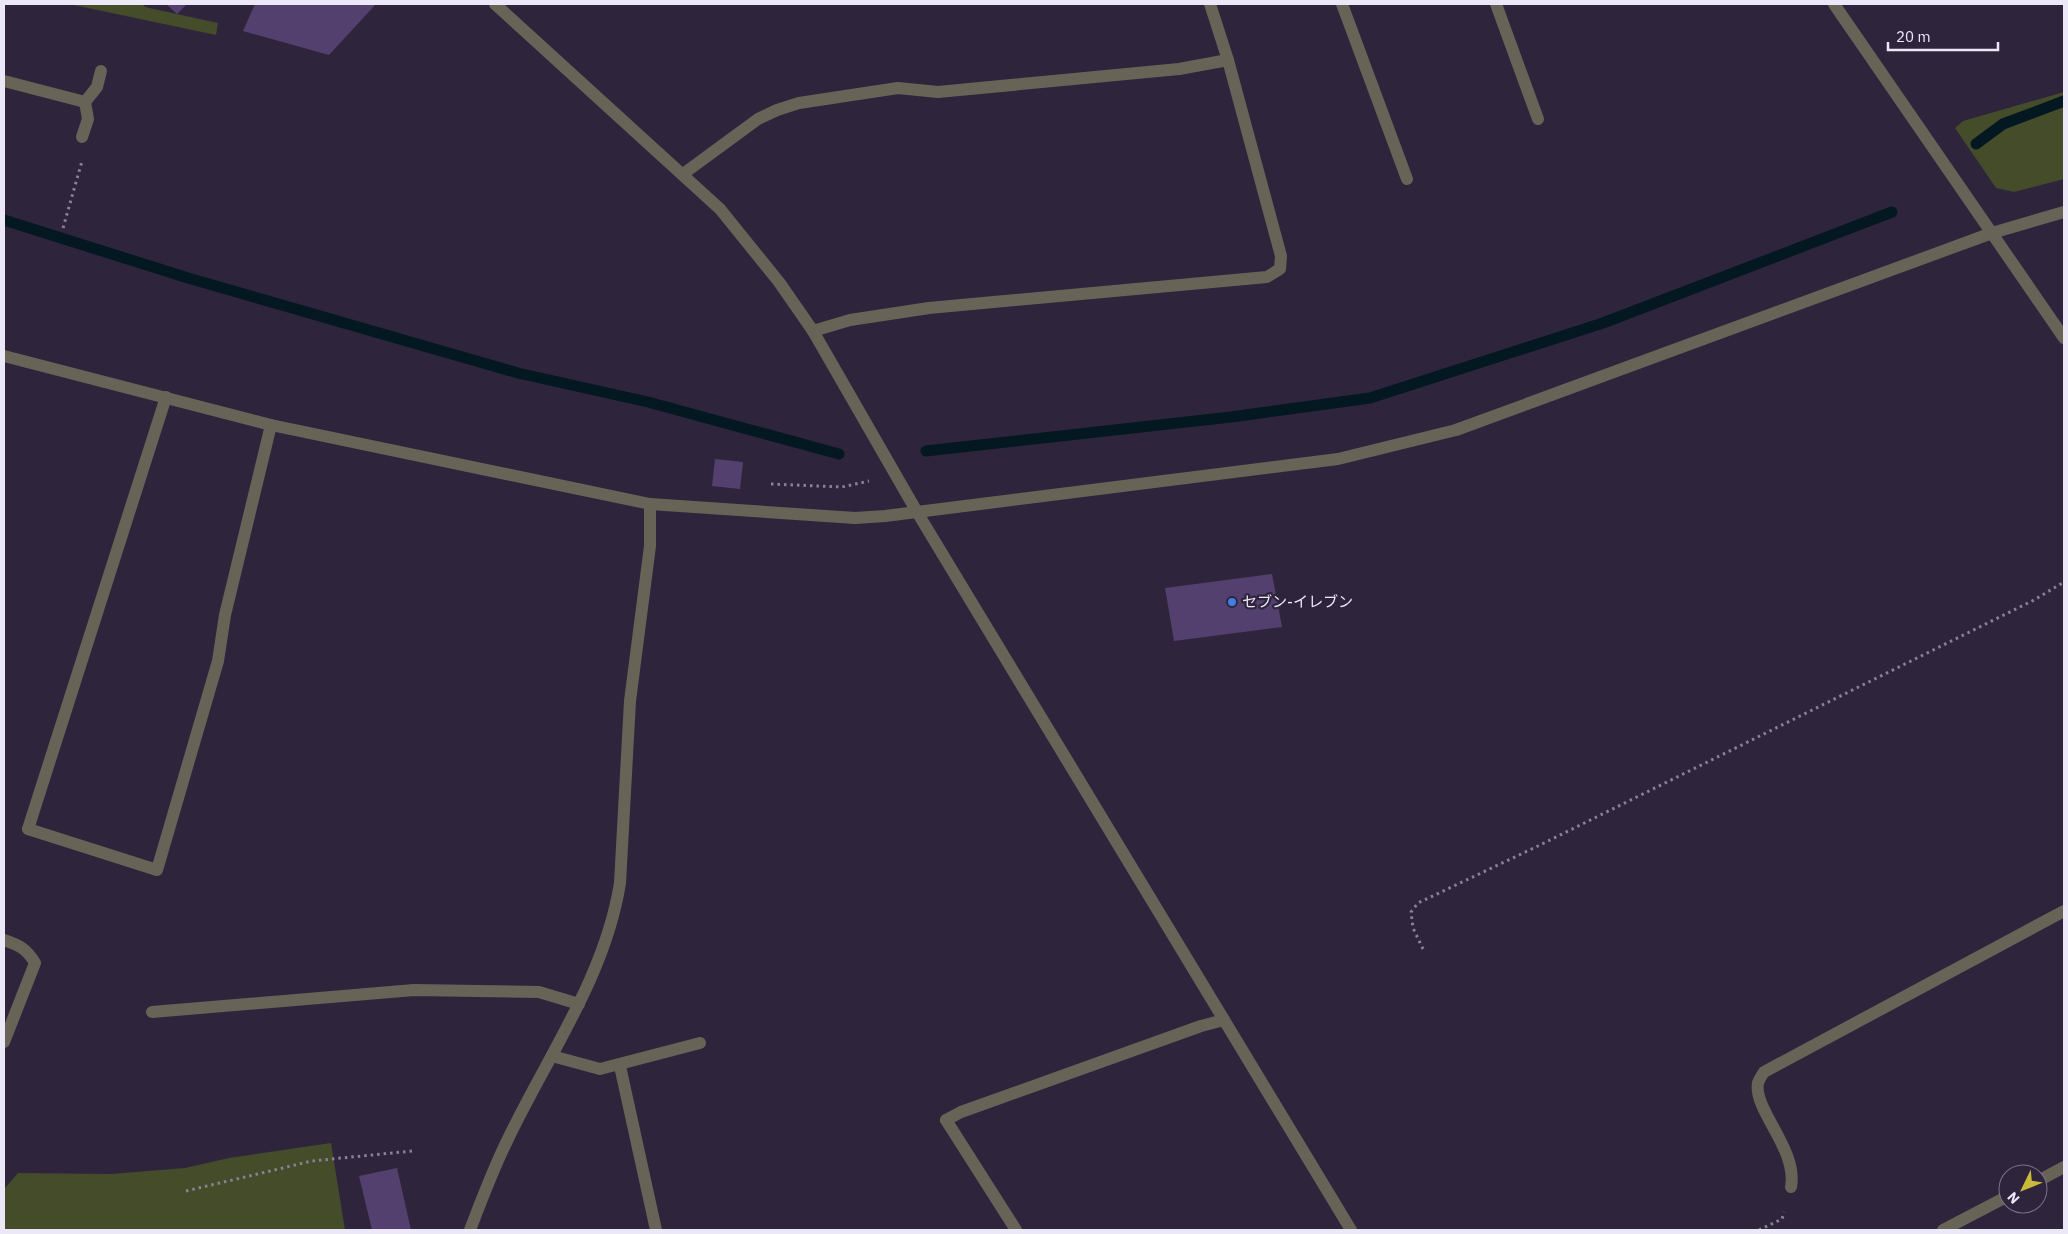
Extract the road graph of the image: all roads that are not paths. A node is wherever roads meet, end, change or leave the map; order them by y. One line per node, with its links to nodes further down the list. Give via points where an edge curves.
1 (495, 4): 12 (street)
2 (1210, 4): 6 (street)
3 (1342, 4): 13 (street)
4 (1496, 4): 10 (street)
5 (1834, 4): 15 (street)
6 (1228, 60): 12 (street, via 1179,69 938,92 898,88 799,103 758,119); 16 (street, via 1281,256 1280,269 1267,277 929,308 850,320)
7 (101, 71): 9 (street, via 97,87)
8 (4, 81): 9 (street)
9 (85, 102): 11 (street, via 88,119)
10 (1538, 119)
11 (82, 137)
12 (684, 174): 16 (street, via 752,246)
13 (1407, 179)
14 (2064, 212): 15 (street)
15 (1992, 233): 17 (street); 22 (street, via 1456,430 1399,445 1329,460)
16 (813, 332): 22 (street)
17 (2064, 338)
18 (4, 356): 19 (street)
19 (166, 397): 20 (street); 20 (street, via 28,828 157,870 218,660 225,615)
20 (271, 425): 21 (street)
21 (650, 504): 22 (street, via 855,518); 25 (street, via 650,546 630,702 620,883 610,930)
22 (917, 512): 27 (street)
23 (2064, 911): 34 (street, via 1764,1072 1758,1083 1759,1095 1790,1161)
24 (4, 940): 28 (street, via 28,951 35,963)
25 (579, 1004): 26 (street, via 539,992 414,990); 30 (street)
26 (152, 1012)
27 (1224, 1020): 38 (street, via 1016,1092 946,1120); 39 (street)
28 (4, 1042)
29 (700, 1043): 31 (street)
30 (552, 1056): 31 (street, via 600,1069); 36 (street, via 508,1138)
31 (620, 1066): 37 (street)
32 (2064, 1167): 33 (street)
33 (2048, 1176)
34 (1791, 1187)
35 (1998, 1201): 40 (street)
36 (470, 1230)
37 (656, 1230)
38 (1016, 1230)
39 (1351, 1230)
40 (1943, 1230)

